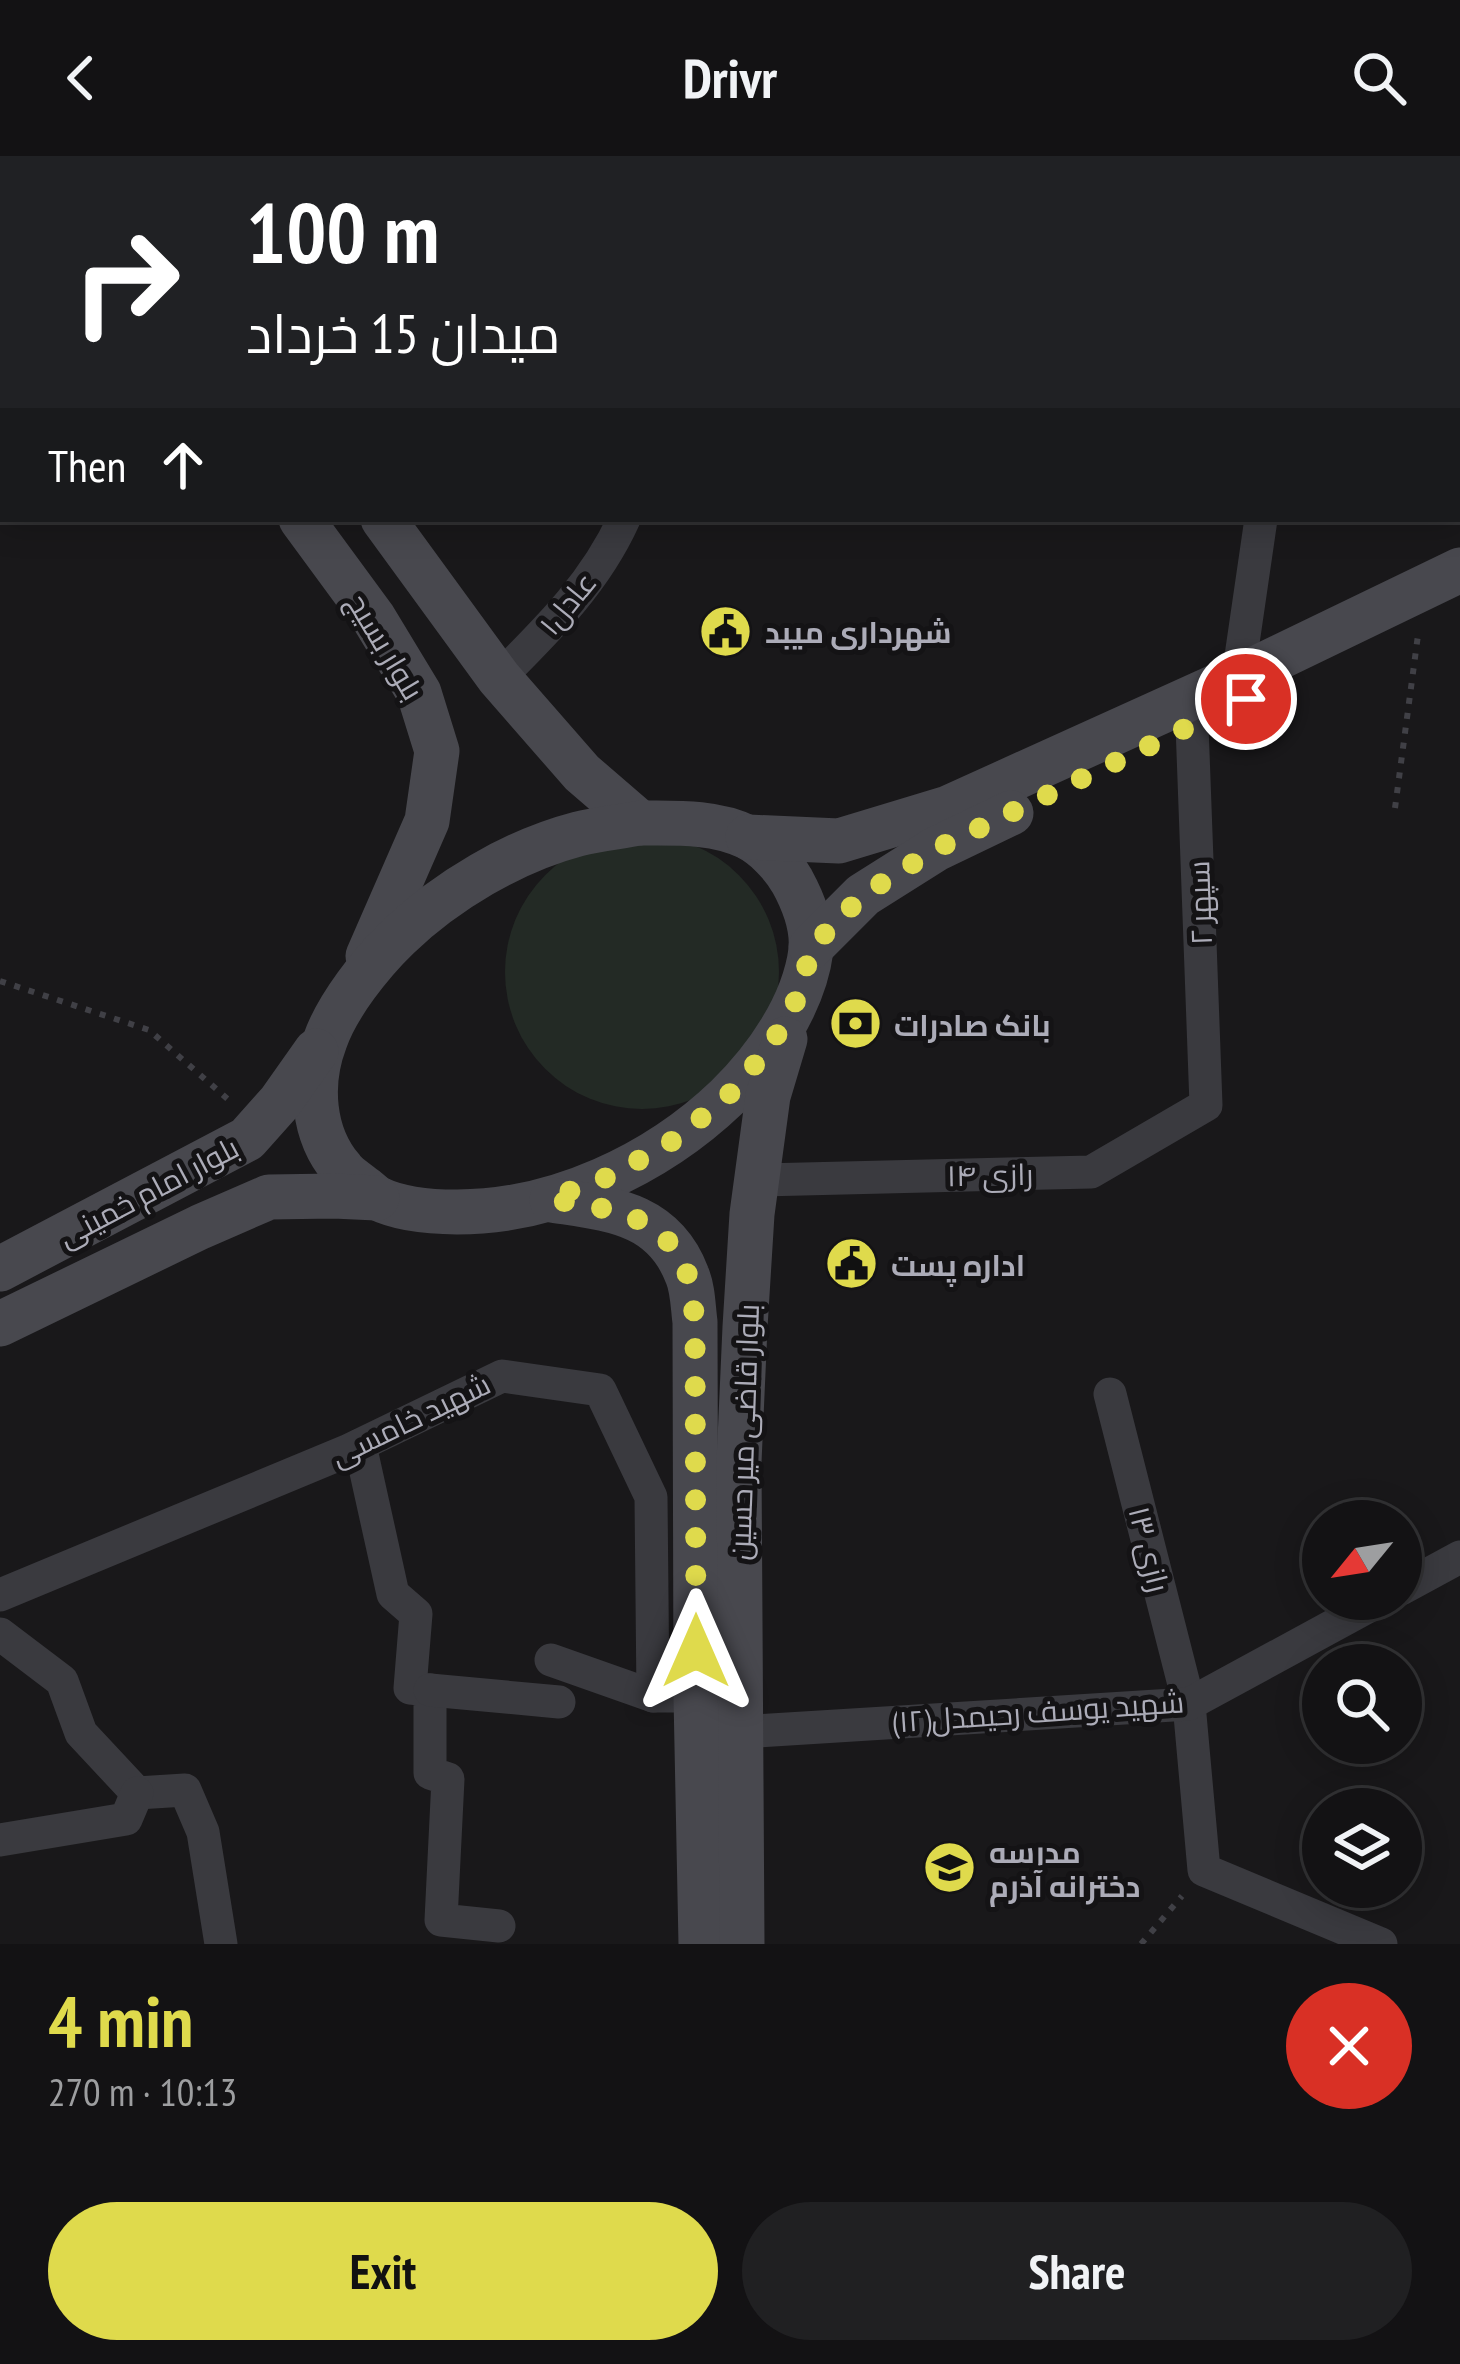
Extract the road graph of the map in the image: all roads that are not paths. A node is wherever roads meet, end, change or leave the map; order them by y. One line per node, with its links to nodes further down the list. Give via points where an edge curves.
1 (303, 522): 8 (main road, بلوار بسیج)
2 (385, 522): 6 (main road)
3 (622, 522): 9 (street, عادل۱, via 564,613)
4 (1261, 522): 10 (street)
5 (1460, 570): 10 (main road)
6 (430, 583): 8 (main road, via 423,611 399,625); 9 (main road)
7 (1440, 604): 10 (main road)
8 (373, 617): 15 (main road, بلوار بسیج, via 419,693 437,751 427,821)
9 (499, 677): 12 (main road, via 582,773)
10 (1242, 688): 11 (main road)
11 (1186, 714): 13 (main road, via 948,808 839,841); 14 (main road, via 936,849 863,895); 18 (street, سپهر ۲)
12 (640, 823): 13 (main road, via 698,823); 15 (main road, via 512,859 450,895)
13 (748, 837): 14 (main road, via 783,865 805,903)
14 (812, 947): 16 (main road)
15 (355, 987): 17 (main road, بلوار امام خمینی)
16 (798, 997): 19 (main road, بلوار قاضی میر حسین, via 768,1096); 21 (main road, via 770,1047 727,1097 674,1140)
17 (325, 1039): 20 (main road, via 314,1088 320,1132 342,1170); 22 (main road, بلوار امام خمینی, via 247,1138)
18 (1206, 1105): 19 (street, رازی ۱۴, via 1091,1172)
19 (757, 1180): 36 (main road, بلوار قاضی میر حسین, via 739,1462)
20 (377, 1198): 21 (main road, بلوار امام خمینی, via 425,1212 484,1212); 23 (main road, بلوار امام خمینی, via 269,1198)
21 (549, 1199): 33 (main road, بلوار قاضی میر حسین, via 625,1212 652,1227 688,1276 695,1322)
22 (0, 1269)
23 (0, 1324)
24 (1110, 1394): 35 (street, رازی ۱۳)
25 (360, 1445): 28 (street, شهید خامسی); 32 (street, via 393,1594 416,1614 410,1688); 33 (street, شهید خامسی, via 502,1376 599,1390 651,1497)
26 (1460, 1557): 27 (street)
27 (1422, 1577)
28 (0, 1595)
29 (1343, 1620): 35 (street, شهید یوسف رحیمدل(۱۲))
30 (0, 1634): 37 (street, via 62,1681 81,1733)
31 (551, 1660): 33 (street)
32 (430, 1690): 34 (street); 39 (street, via 430,1772 448,1778 441,1920)
33 (674, 1696): 41 (main road, بلوار قاضی میر حسین)
34 (559, 1702)
35 (1189, 1704): 36 (street, شهید یوسف رحیمدل(۱۲)); 43 (street, رازی ۱۳, via 1204,1870)
36 (740, 1732): 42 (main road, بلوار قاضی میر حسین)
37 (137, 1793): 38 (street, via 126,1819); 40 (street, via 184,1790 203,1832)
38 (0, 1840)
39 (499, 1927)
40 (221, 1944)
41 (701, 1944)
42 (742, 1944)
43 (1381, 1944)

